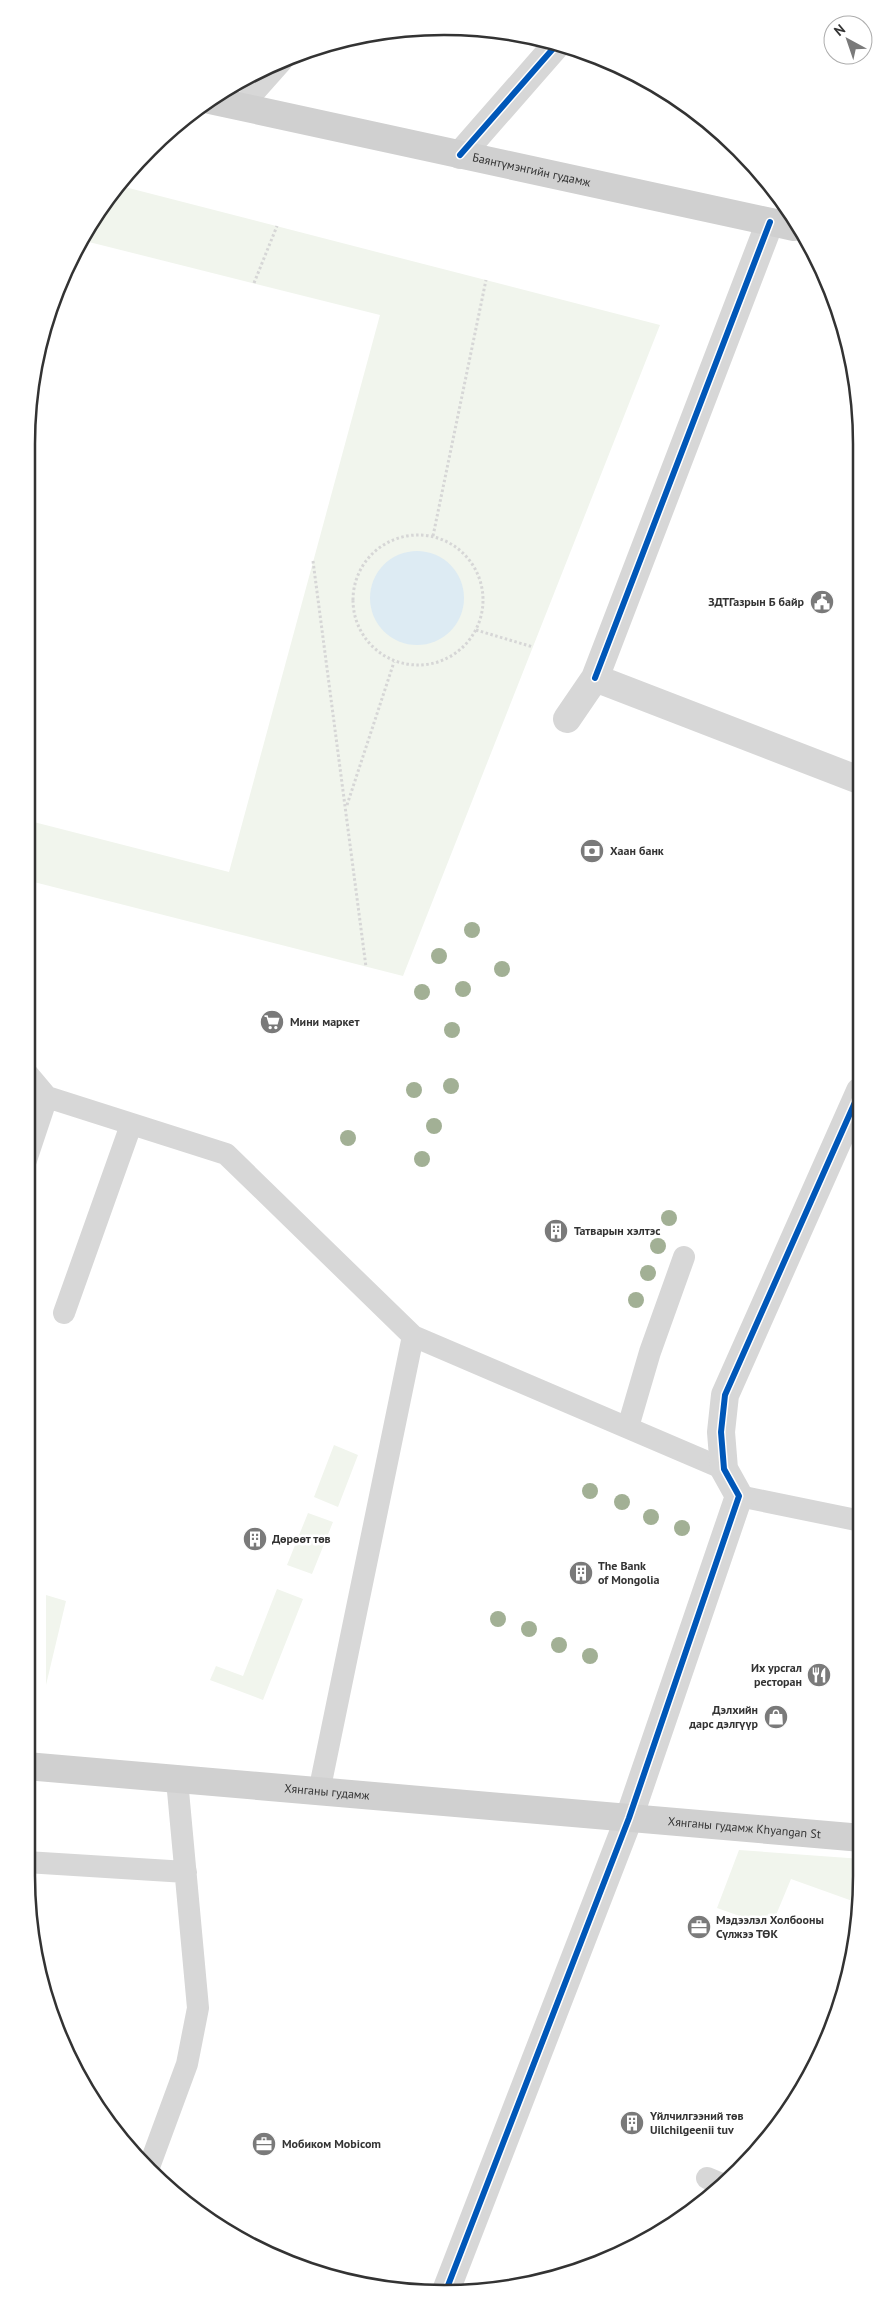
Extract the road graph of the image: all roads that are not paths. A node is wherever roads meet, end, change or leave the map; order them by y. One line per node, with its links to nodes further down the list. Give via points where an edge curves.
1 (552, 50): 5 (street)
2 (271, 73): 4 (lane)
3 (220, 102): 4 (main road, Баянтүмэнгийн гудамж)
4 (241, 107): 5 (main road, Баянтүмэнгийн гудамж)
5 (460, 155): 6 (main road, Баянтүмэнгийн гудамж)
6 (782, 224): 7 (street)
7 (595, 678): 8 (street); 9 (street)
8 (567, 719)
9 (853, 778)
10 (35, 1082): 11 (lane)
11 (48, 1097): 13 (lane); 14 (lane)
12 (853, 1107): 19 (street, via 725,1395 721,1432)
13 (131, 1124): 16 (lane); 17 (lane, via 226,1154)
14 (35, 1134)
15 (684, 1257): 18 (lane, via 650,1352)
16 (64, 1313)
17 (413, 1336): 18 (lane); 24 (lane)
18 (628, 1427): 19 (lane)
19 (724, 1469): 20 (street)
20 (739, 1496): 21 (lane); 25 (street)
21 (853, 1519)
22 (35, 1767): 23 (main road, Хянганы гудамж)
23 (177, 1780): 24 (main road, Хянганы гудамж); 28 (lane)
24 (319, 1792): 25 (main road, Хянганы гудамж)
25 (629, 1818): 26 (main road, Хянганы гудамж Khyangan St); 30 (street)
26 (853, 1837)
27 (35, 1863): 28 (lane)
28 (186, 1872): 29 (lane, via 198,2008 186,2064)
29 (151, 2161)
30 (448, 2285)

